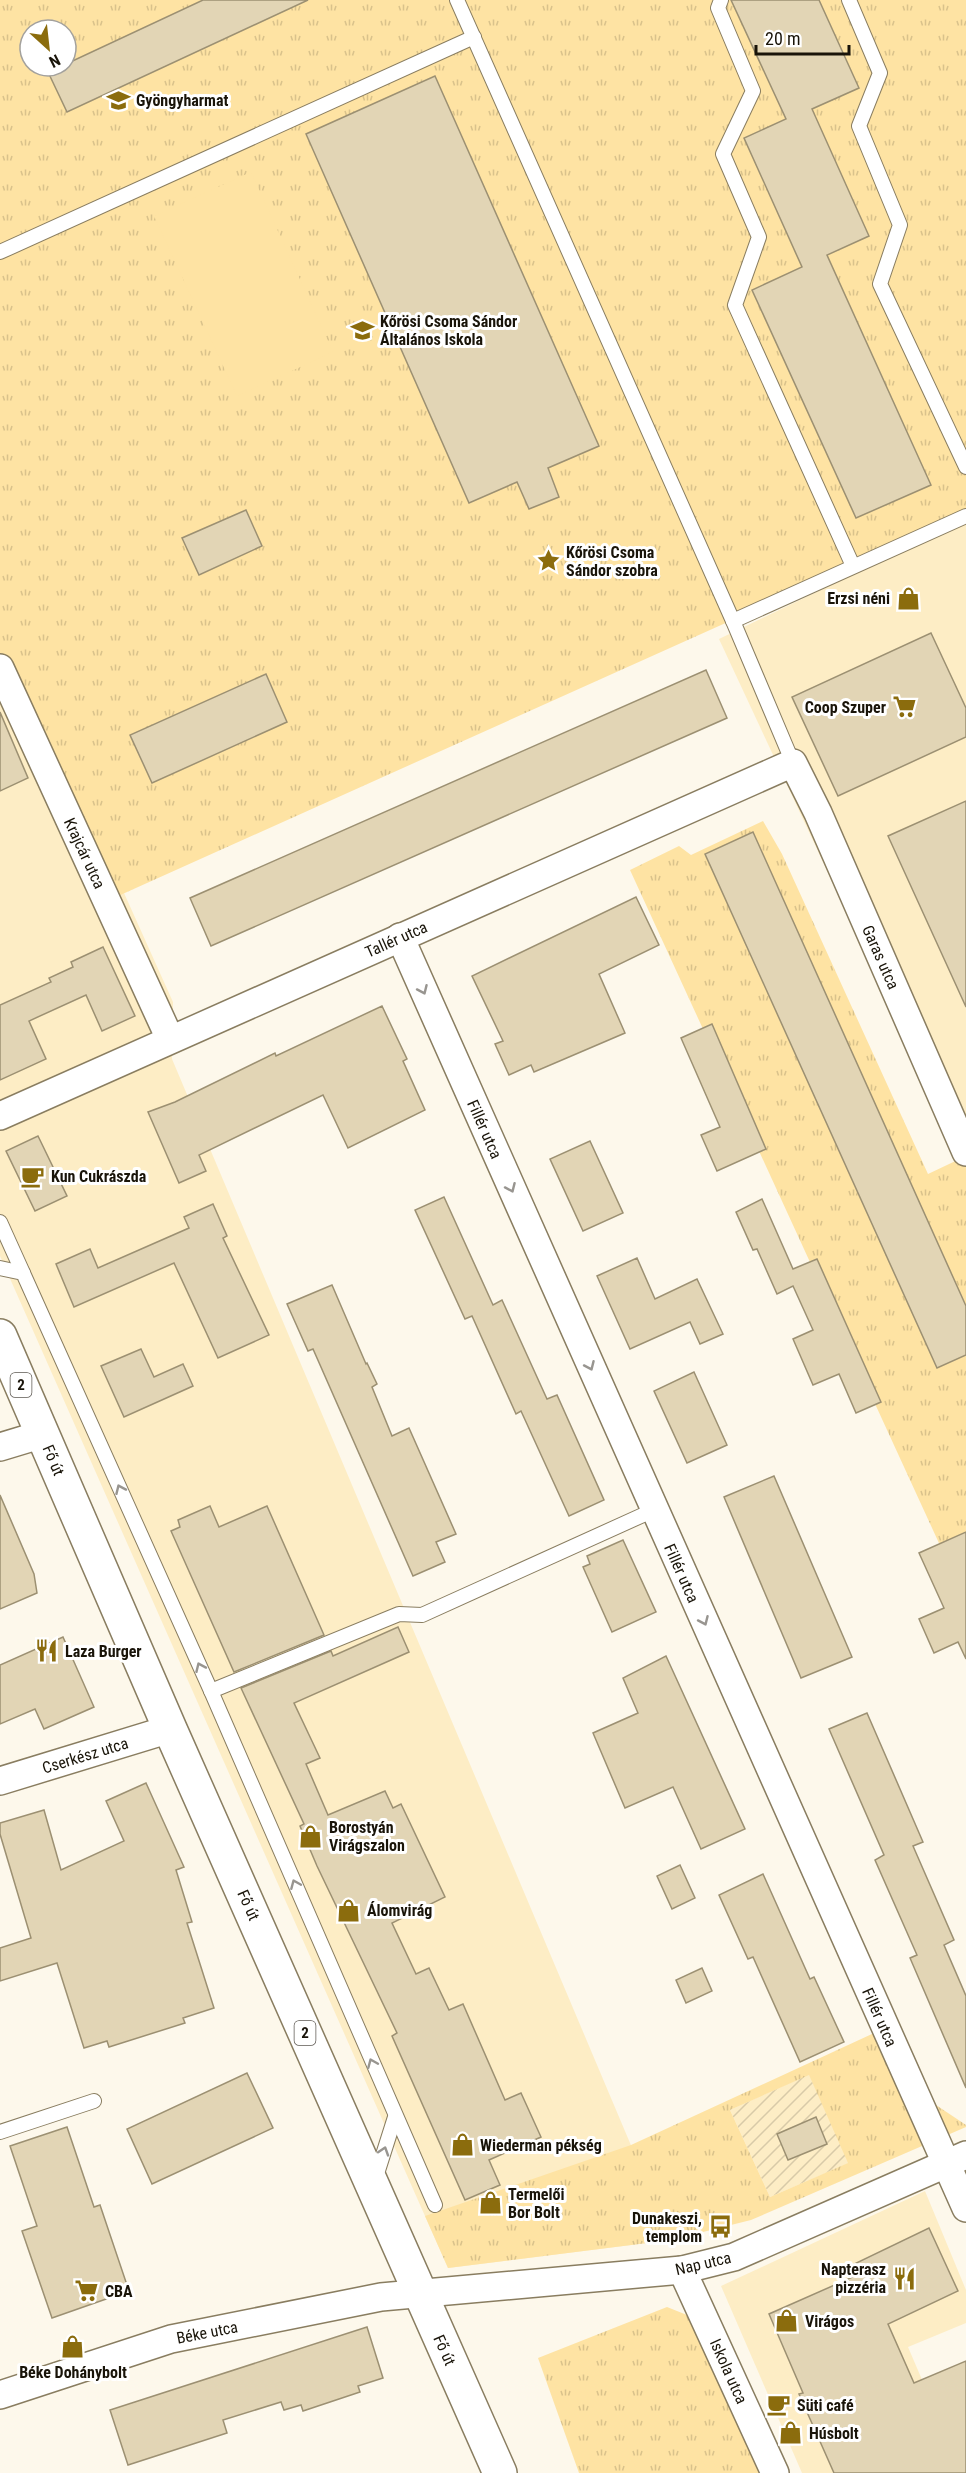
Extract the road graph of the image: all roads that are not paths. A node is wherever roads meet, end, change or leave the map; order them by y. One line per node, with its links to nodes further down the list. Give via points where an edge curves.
1 (457, 0): 4 (lane)
2 (721, 0): 8 (lane, via 718,8 753,91 723,154 759,237 735,305)
3 (849, 0): 6 (lane, via 880,73 859,126 900,225 880,284)
4 (474, 37): 5 (lane); 9 (lane)
5 (0, 252)
6 (966, 467)
7 (966, 516): 8 (lane)
8 (853, 566): 9 (lane)
9 (733, 621): 11 (lane)
10 (0, 668): 13 (street, Krajcár utca)
11 (793, 763): 12 (street, Tallér utca); 15 (street, Garas utca)
12 (400, 937): 13 (street, Tallér utca); 22 (street, Fillér utca, one-way to 22)
13 (170, 1039): 14 (street, Tallér utca)
14 (0, 1116)
15 (965, 1146)
16 (0, 1222): 18 (lane)
17 (0, 1268): 18 (lane)
18 (23, 1273): 23 (lane, one-way to 18)
19 (0, 1336): 20 (main road, Fő út / 2)
20 (43, 1434): 21 (street); 24 (main road, Fő út / 2)
21 (0, 1448)
22 (654, 1510): 23 (lane, via 422,1615 399,1614); 29 (street, Fillér utca, one-way to 29)
23 (211, 1691): 27 (lane, one-way to 23)
24 (170, 1729): 25 (street, Cserkész utca); 30 (main road, Fő út / 2)
25 (0, 1781)
26 (94, 2101): 28 (lane)
27 (395, 2117): 30 (lane, one-way to 27); 31 (lane)
28 (0, 2132)
29 (956, 2159): 32 (street, Fillér utca); 33 (street, Nap utca, via 734,2257)
30 (373, 2186): 34 (main road, Fő út / 2)
31 (435, 2205)
32 (966, 2208)
33 (682, 2270): 34 (street, Nap utca); 37 (street, Iskola utca)
34 (421, 2295): 35 (street, Béke utca, via 381,2297 171,2339); 36 (main road, Fő út / 2)
35 (0, 2395)
36 (500, 2473)
37 (775, 2473)

